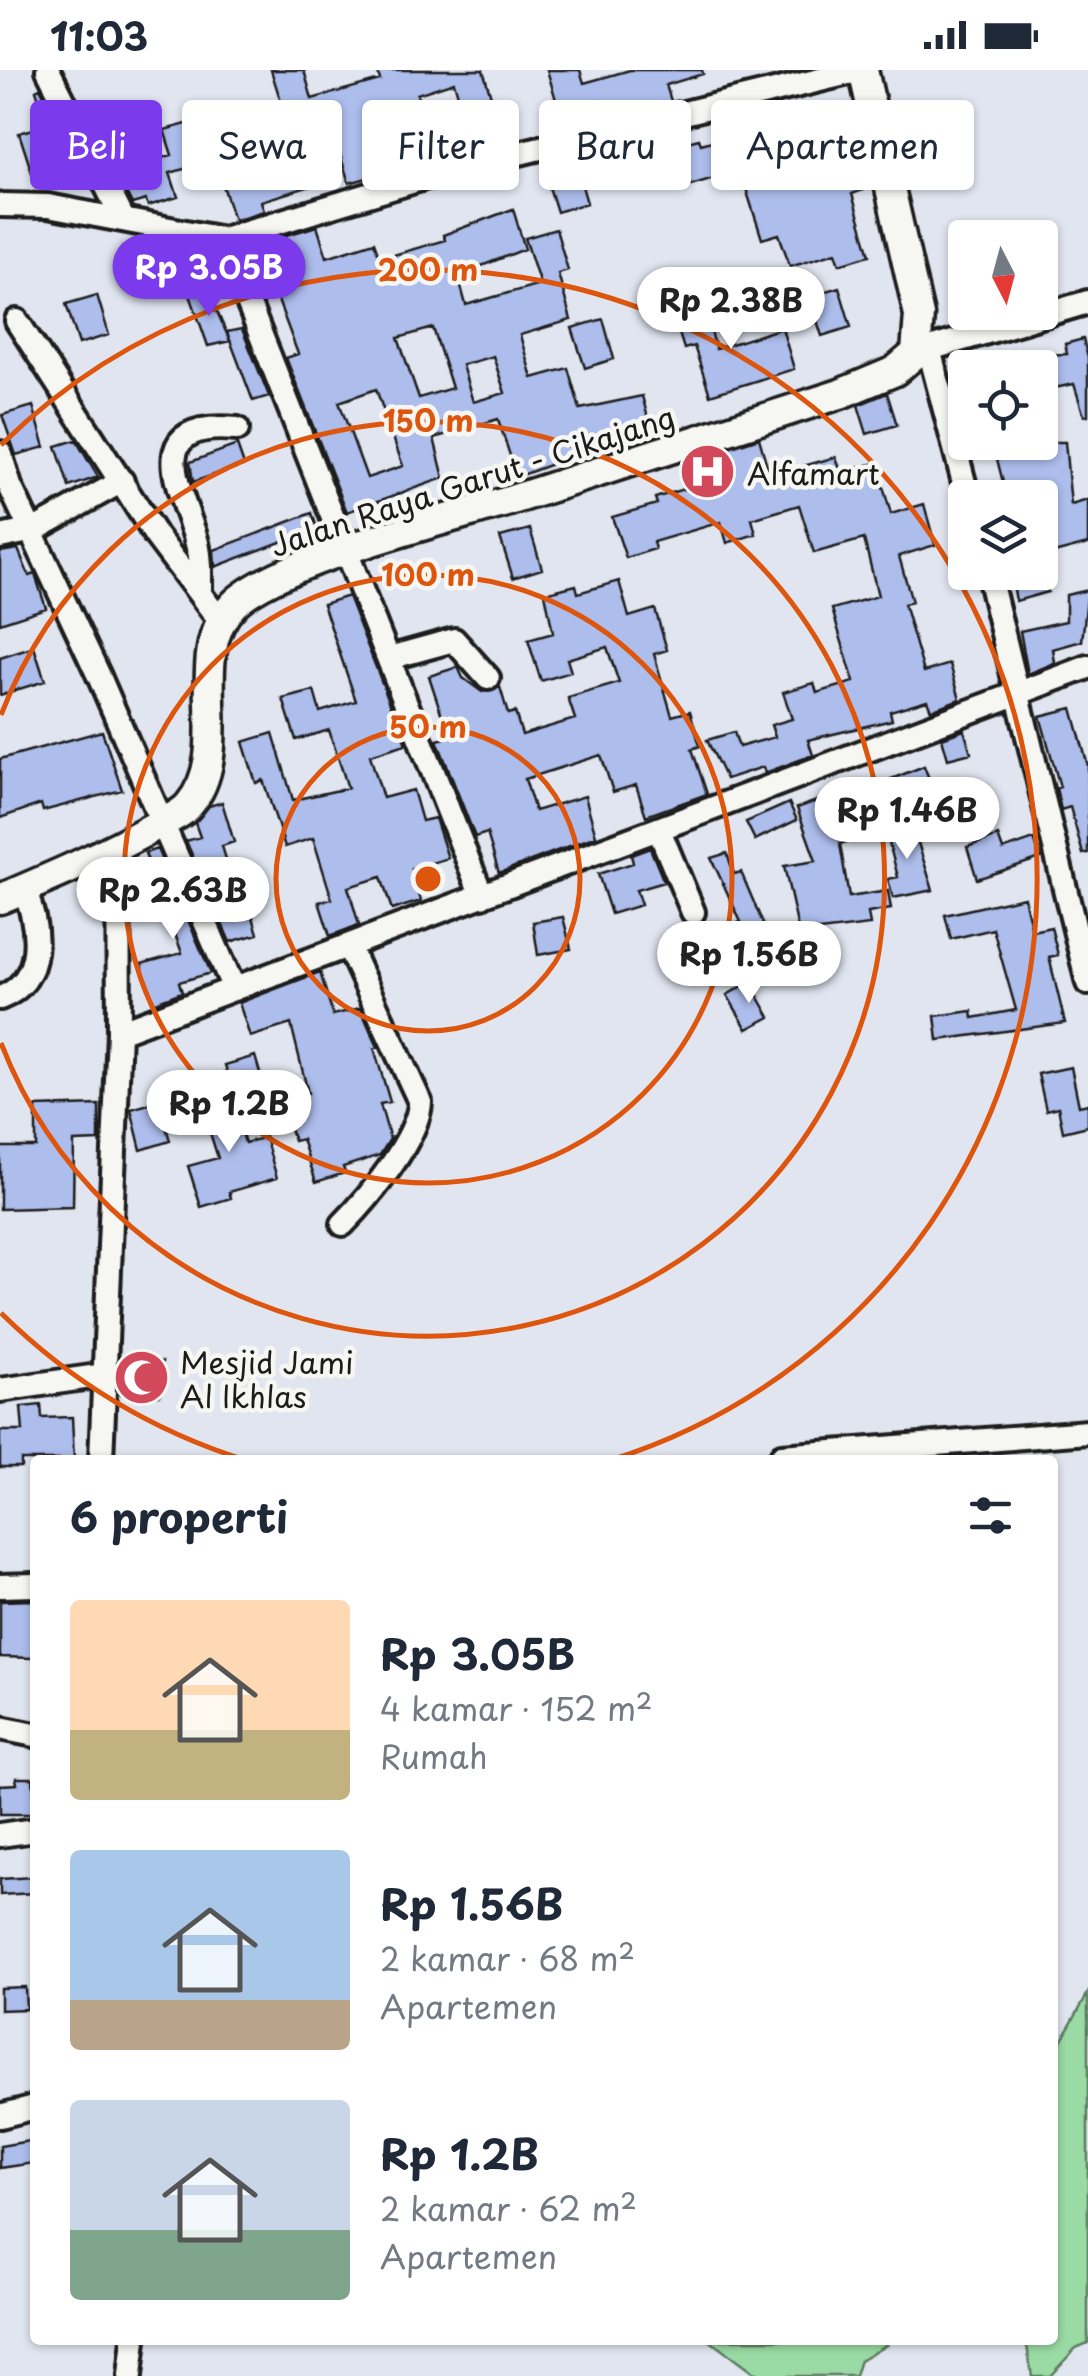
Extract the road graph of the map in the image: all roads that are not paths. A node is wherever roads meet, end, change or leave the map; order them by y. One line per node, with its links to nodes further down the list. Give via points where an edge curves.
1 (48, 70): 4 (street)
2 (862, 70): 5 (street, via 454,169); 8 (main road, via 919,315)
3 (0, 205): 4 (street)
4 (123, 219): 5 (street)
5 (222, 240): 15 (street)
6 (1088, 302): 8 (street)
7 (17, 321): 11 (street)
8 (917, 355): 12 (street); 15 (main road, Jalan Raya Garut - Cikajang, via 840,394)
9 (238, 429): 17 (street, via 193,434 172,464 200,558)
10 (0, 454): 13 (street)
11 (122, 480): 13 (street); 17 (street)
12 (962, 480)
13 (34, 530): 14 (street); 23 (street)
14 (0, 537)
15 (346, 552): 18 (main road, Jalan Raya Garut - Cikajang, via 274,579 235,602); 19 (street)
16 (993, 590): 22 (street)
17 (200, 591): 18 (street)
18 (220, 622): 23 (main road, via 206,771 187,808)
19 (389, 658): 21 (street, via 454,640); 27 (street)
20 (1088, 667): 22 (street)
21 (488, 678)
22 (1019, 693): 24 (street); 30 (street)
23 (161, 822): 25 (main road); 31 (street)
24 (660, 830): 27 (street); 28 (street)
25 (118, 849): 26 (main road); 33 (street)
26 (12, 894): 32 (street, via 34,913 37,946 26,980)
27 (482, 896): 29 (street)
28 (693, 912)
29 (348, 946): 31 (street); 34 (street, via 420,1102 420,1115)
30 (1088, 983)
31 (234, 989): 33 (street)
32 (0, 998)
33 (119, 1032): 35 (street)
34 (343, 1224)
35 (104, 1374): 36 (street); 38 (street)
36 (0, 1390)
37 (1088, 1432): 39 (street)
38 (100, 1455)
39 (822, 1455)
40 (30, 1585): 41 (street)
41 (0, 1586)
42 (0, 1728): 43 (street)
43 (30, 1735)
44 (30, 1831): 45 (street)
45 (0, 1834)
46 (30, 2108): 47 (street)
47 (0, 2116)
48 (133, 2345): 49 (street)
49 (130, 2376)

